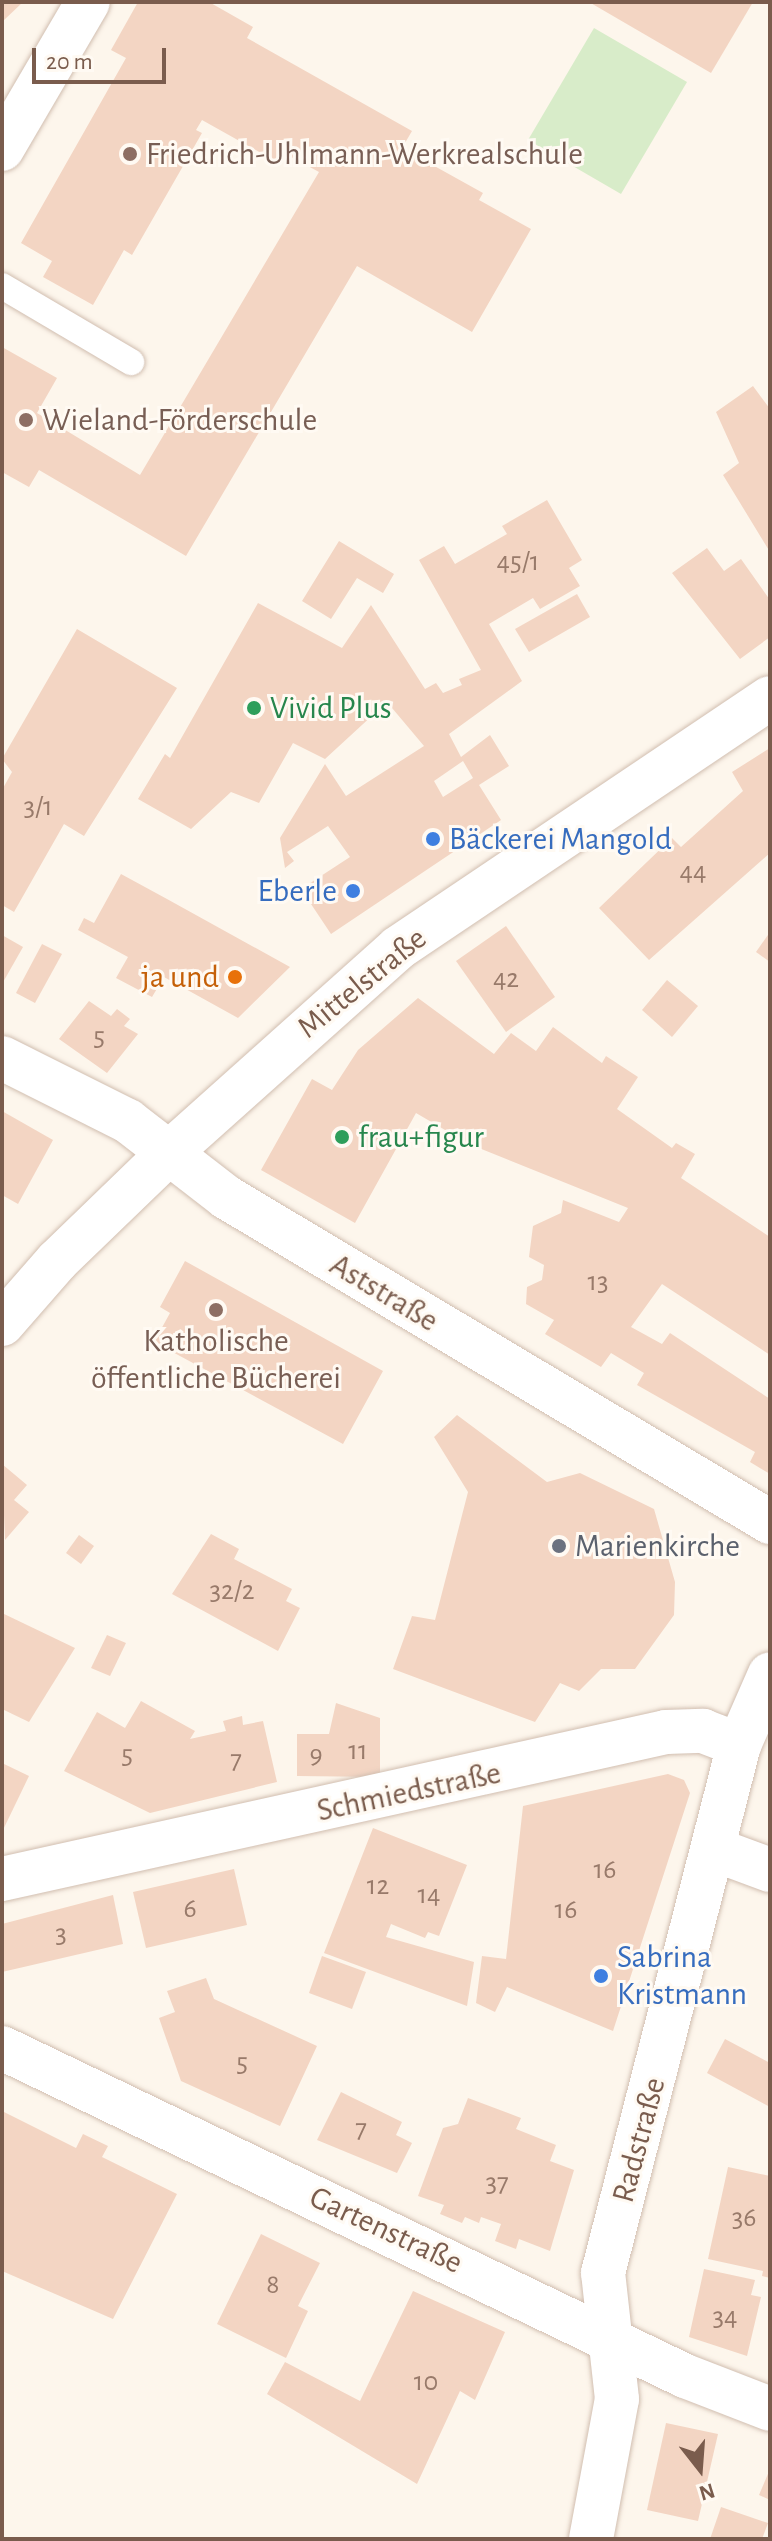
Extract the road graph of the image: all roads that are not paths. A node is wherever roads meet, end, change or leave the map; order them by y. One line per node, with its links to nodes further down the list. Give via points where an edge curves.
1 (88, 2): 2 (street)
2 (14, 103): 3 (street)
3 (2, 149)
4 (2, 286): 5 (lane)
5 (131, 362)
6 (770, 698): 8 (street, Mittelstraße, via 398,948)
7 (2, 1058): 8 (street, Aststraße, via 128,1121)
8 (169, 1153): 9 (street, Mittelstraße, via 57,1261); 10 (street, Aststraße, via 226,1197)
9 (2, 1324)
10 (770, 1522)
11 (770, 1674): 12 (street)
12 (739, 1745): 13 (street, Radstraße); 15 (street, Schmiedstraße, via 703,1731 666,1732)
13 (716, 1850): 14 (street); 17 (street, Radstraße, via 603,2273)
14 (770, 1870)
15 (2, 1879)
16 (2, 2048): 17 (street, Gartenstraße)
17 (611, 2340): 18 (street, Gartenstraße); 19 (street, Radstraße, via 617,2399)
18 (770, 2409)
19 (591, 2539)

